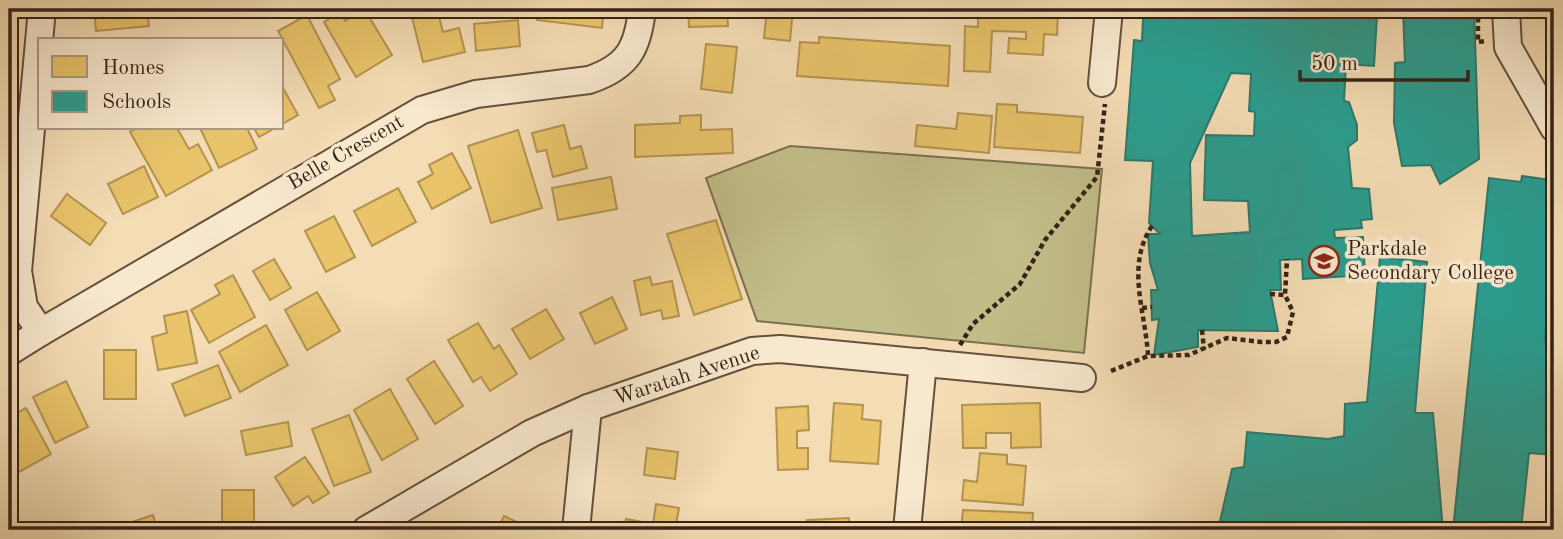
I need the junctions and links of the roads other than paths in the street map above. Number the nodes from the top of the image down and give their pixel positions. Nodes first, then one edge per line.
1 (42, 9) edge
2 (642, 9) edge
3 (1109, 9) edge
4 (1506, 9) edge
5 (39, 38) edge
6 (38, 53) edge
7 (1104, 92) road end
8 (1554, 128) edge
9 (41, 332) junction
10 (9, 352) edge
11 (923, 362) junction
12 (1082, 378) dead end
13 (588, 408) junction
14 (366, 530) edge
15 (576, 530) edge
16 (907, 530) edge

1 - 5 street
2 - 9 street, Belle Crescent
3 - 7 street
4 - 8 street
6 - 9 street
9 - 10 street, Belle Crescent
11 - 12 street, Waratah Avenue
11 - 13 street, Waratah Avenue
11 - 16 street
13 - 14 street, Waratah Avenue
13 - 15 street

